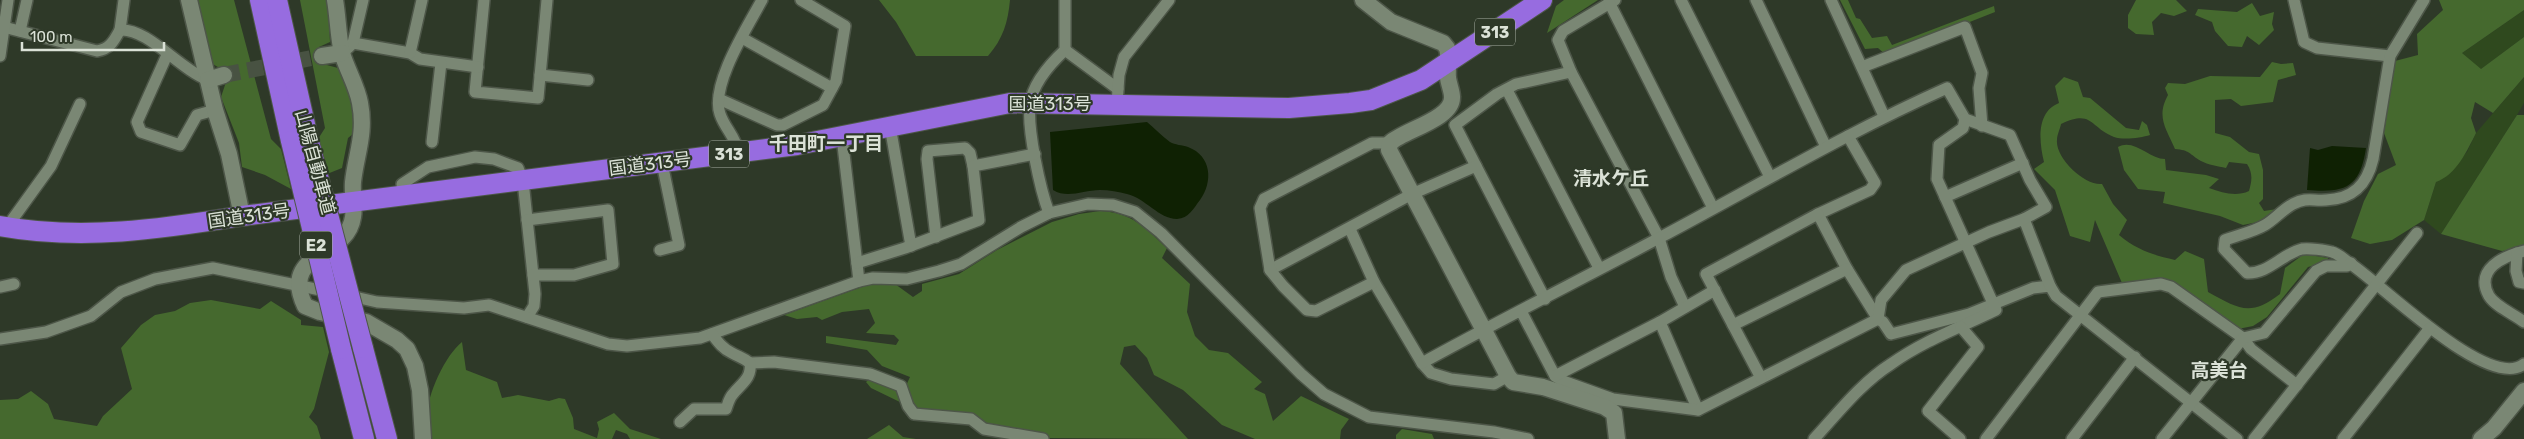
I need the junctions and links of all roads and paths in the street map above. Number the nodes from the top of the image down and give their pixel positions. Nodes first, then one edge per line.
1 (8, 0) edge
2 (27, 0) edge
3 (124, 0) edge
4 (189, 0) edge
5 (260, 0) edge
6 (277, 0) edge
7 (335, 0) edge
8 (363, 0) edge
9 (422, 0) edge
10 (484, 0) edge
11 (547, 0) edge
12 (762, 0) edge
13 (801, 0) edge
14 (1065, 0) edge
15 (1169, 0) edge
16 (1363, 0) edge
17 (1542, 0) edge
18 (1681, 0) edge
19 (1756, 0) edge
20 (1831, 0) edge
21 (2294, 0) edge
22 (2424, 0) edge
23 (1612, 1) edge
24 (2, 26) edge
25 (120, 30) junction
26 (20, 31) junction
27 (742, 38) junction
28 (348, 48) junction
29 (1065, 50) junction
30 (410, 53) junction
31 (167, 55) junction
32 (0, 56) edge
33 (322, 56) tunnel mouth
34 (2390, 56) junction
35 (441, 63) junction
36 (1449, 63) junction
37 (478, 67) junction
38 (1862, 67) junction
39 (1572, 72) junction
40 (224, 75) tunnel mouth
41 (540, 75) junction
42 (208, 80) junction
43 (588, 80) dead end
44 (832, 88) junction
45 (1507, 90) junction
46 (1118, 96) junction
47 (719, 99) junction
48 (1030, 102) junction
49 (80, 104) dead end
50 (215, 110) junction
51 (1884, 116) junction
52 (1965, 119) junction
53 (890, 126) junction
54 (1982, 126) junction
55 (1848, 136) junction
56 (842, 137) junction
57 (300, 142) junction
58 (432, 142) dead end
59 (1390, 143) junction
60 (1826, 147) junction
61 (738, 152) junction
62 (1035, 154) junction
63 (662, 163) junction
64 (2023, 163) junction
65 (973, 166) junction
66 (1476, 166) junction
67 (1770, 177) junction
68 (523, 180) junction
69 (1412, 194) junction
70 (403, 195) junction
71 (1945, 197) junction
72 (353, 201) junction
73 (1712, 208) junction
74 (1049, 213) junction
75 (1818, 214) junction
76 (242, 216) junction
77 (2024, 219) junction
78 (527, 220) junction
79 (5, 227) edge
80 (1350, 229) junction
81 (2417, 233) dead end
82 (936, 237) junction
83 (1659, 238) junction
84 (1966, 243) junction
85 (911, 246) junction
86 (660, 250) dead end
87 (2520, 252) edge
88 (857, 263) junction
89 (2351, 263) junction
90 (1599, 268) junction
91 (1846, 269) junction
92 (1270, 270) junction
93 (533, 275) junction
94 (859, 281) junction
95 (1374, 282) junction
96 (2377, 283) junction
97 (2524, 283) edge
98 (14, 284) dead end
99 (298, 285) junction
100 (2050, 286) junction
101 (0, 287) edge
102 (1715, 290) junction
103 (1545, 299) junction
104 (1995, 304) junction
105 (1685, 307) junction
106 (1521, 312) junction
107 (2080, 313) junction
108 (528, 318) junction
109 (1878, 319) junction
110 (1660, 322) junction
111 (2524, 322) edge
112 (1733, 324) junction
113 (1962, 327) junction
114 (2430, 328) junction
115 (1483, 329) junction
116 (712, 334) junction
117 (2242, 338) junction
118 (0, 339) edge
119 (2135, 358) junction
120 (750, 363) junction
121 (1422, 363) junction
122 (2524, 364) edge
123 (1508, 376) junction
124 (1555, 376) junction
125 (1761, 378) junction
126 (2297, 385) junction
127 (2524, 391) edge
128 (2191, 402) junction
129 (1698, 410) junction
130 (680, 422) dead end
131 (364, 439) edge
132 (387, 439) edge
133 (423, 439) edge
134 (1043, 439) edge
135 (1528, 439) edge
136 (1617, 439) edge
137 (1814, 439) edge
138 (1960, 439) edge
139 (1986, 439) edge
140 (2072, 439) edge
141 (2162, 439) edge
142 (2237, 439) edge
143 (2254, 439) edge
144 (2343, 439) edge
145 (2481, 439) edge

1 - 24 street
2 - 26 street
3 - 25 street
4 - 42 street
5 - 57 highway, 山陽自動車道 / E2
6 - 57 highway, 山陽自動車道 / E2
7 - 28 street
8 - 28 street
9 - 30 street
10 - 37 street
11 - 41 street
12 - 27 street
13 - 44 street
14 - 29 street
15 - 46 street
16 - 36 street
17 - 36 highway, 国道313号 / 313
18 - 67 street
19 - 60 street
20 - 38 street
21 - 34 street
22 - 34 street
23 - 39 street
23 - 73 street
24 - 26 street
24 - 32 street
25 - 26 street
25 - 31 street
27 - 44 street
27 - 47 street
28 - 30 street
28 - 33 street
28 - 72 street
29 - 46 street
29 - 48 street
30 - 35 street
31 - 42 street
31 - 50 street
34 - 89 street
35 - 37 street
35 - 58 street
36 - 46 highway, 国道313号 / 313
36 - 59 street
37 - 41 street
38 - 51 street
38 - 54 street
39 - 45 street
39 - 83 street
40 - 42 street
41 - 43 street
42 - 50 street
44 - 47 street
45 - 66 street
45 - 90 street
46 - 48 highway, 国道313号 / 313
47 - 61 street
48 - 53 highway, 国道313号 / 313
48 - 62 street
49 - 79 street
50 - 76 street
51 - 52 street
51 - 55 street
52 - 54 street
52 - 71 street
53 - 56 highway, 国道313号 / 313
53 - 85 street
54 - 64 street
55 - 60 street
55 - 75 street
56 - 61 highway, 国道313号 / 313
56 - 88 street
57 - 131 highway, 山陽自動車道 / E2, bridge
57 - 132 highway, 山陽自動車道 / E2, bridge
59 - 69 street
59 - 92 street
60 - 67 street
61 - 63 highway, 国道313号 / 313
62 - 65 street
62 - 74 street
63 - 68 highway, 国道313号 / 313
63 - 86 street
64 - 71 street
64 - 77 street
65 - 82 street
65 - 82 street
66 - 69 street
66 - 103 street
67 - 73 street
68 - 70 highway, 国道313号 / 313
68 - 70 street
68 - 78 street
69 - 80 street
69 - 115 street
70 - 72 highway, 国道313号 / 313
71 - 84 street
72 - 76 highway, 国道313号 / 313
72 - 99 street
73 - 83 street
74 - 94 street
74 - 135 street
75 - 91 street
75 - 102 street
76 - 79 highway, 国道313号 / 313
77 - 84 street
77 - 100 street
78 - 93 street
78 - 93 street
80 - 92 street
80 - 95 street
81 - 96 street
82 - 85 street
83 - 90 street
83 - 105 street
84 - 104 street
84 - 109 street
85 - 88 street
87 - 97 street
87 - 111 street
88 - 94 street
89 - 96 street
89 - 117 street
90 - 103 street
91 - 109 street
91 - 112 street
92 - 95 street
93 - 108 street
94 - 116 street
95 - 121 street
96 - 114 street
96 - 126 street
98 - 101 street
99 - 108 street
99 - 118 street
99 - 133 street
100 - 104 street
100 - 107 street
102 - 105 street
102 - 112 street
103 - 106 street
104 - 109 street
104 - 113 street
105 - 110 street
106 - 115 street
106 - 124 street
107 - 117 street
107 - 119 street
107 - 139 street
108 - 116 street
109 - 125 street
110 - 124 street
110 - 129 street
112 - 125 street
113 - 137 street
113 - 138 street
114 - 122 street
114 - 144 street
115 - 121 street
115 - 123 street
116 - 120 street
117 - 126 street
117 - 128 street
119 - 128 street
119 - 140 street
120 - 130 street
120 - 134 street
121 - 123 street
123 - 136 street
124 - 129 street
125 - 129 street
126 - 143 street
127 - 145 street
128 - 141 street
128 - 142 street

